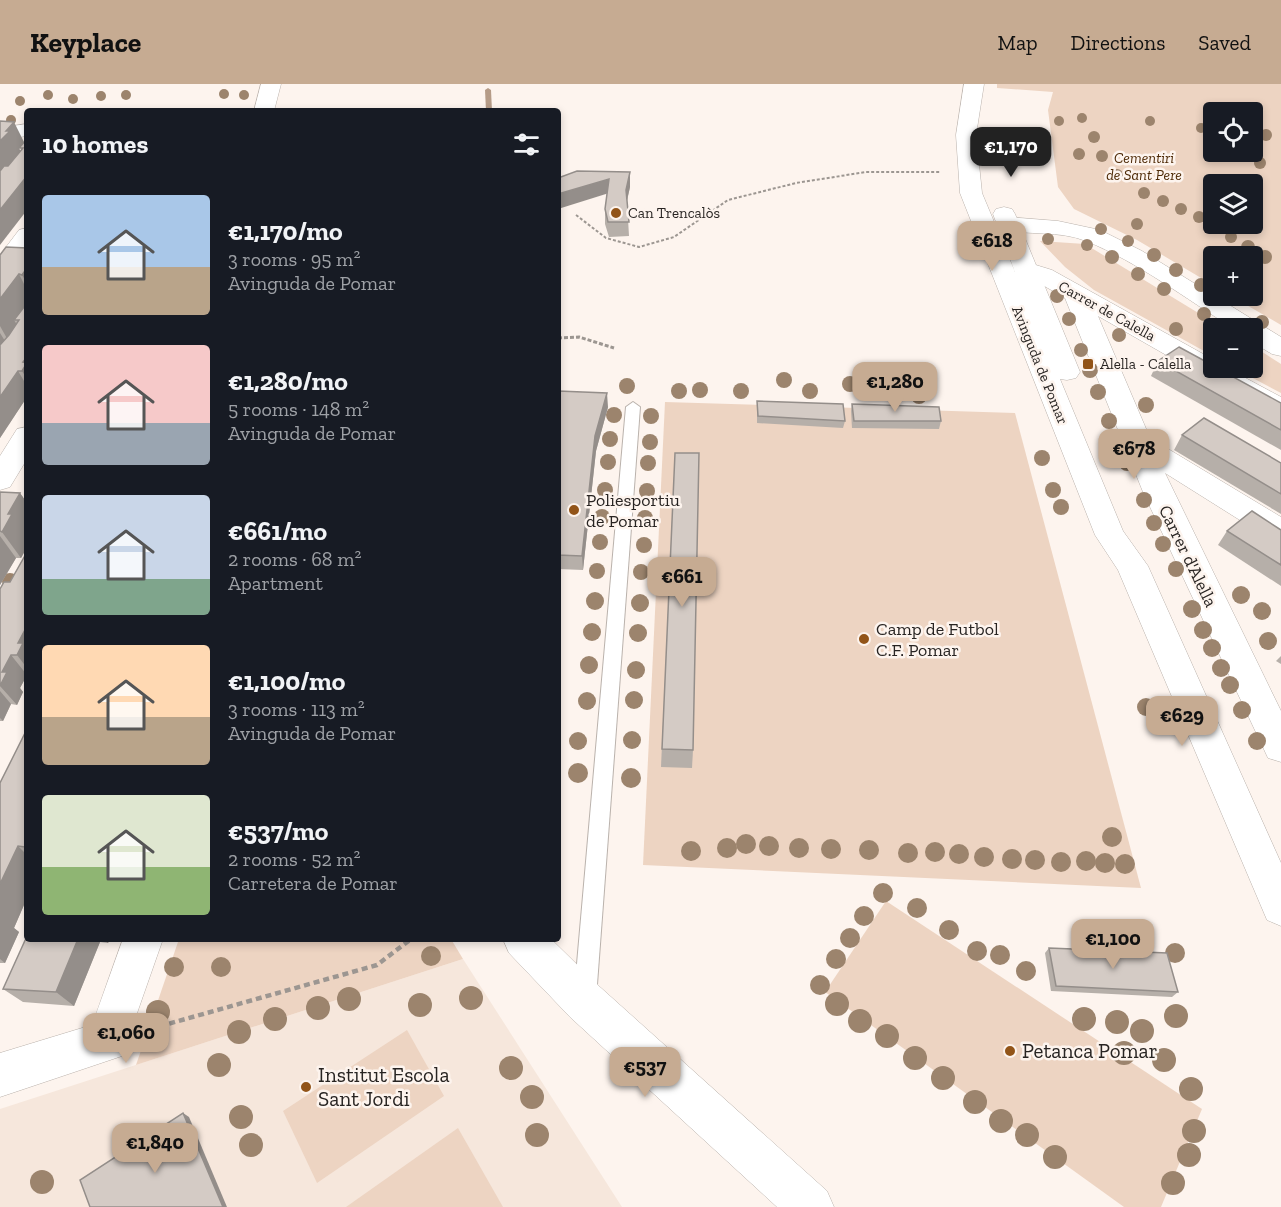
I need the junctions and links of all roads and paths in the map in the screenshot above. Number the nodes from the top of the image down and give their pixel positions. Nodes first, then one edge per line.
1 (271, 84) edge
2 (956, 84) edge
3 (974, 84) edge
4 (983, 84) edge
5 (992, 84) edge
6 (971, 106) junction
7 (265, 108) edge
8 (24, 130) edge
9 (0, 134) edge
10 (985, 136) junction
11 (985, 183) junction
12 (576, 215) dead end
13 (1008, 224) junction
14 (24, 239) edge
15 (1026, 269) junction
16 (0, 271) edge
17 (1076, 294) junction
18 (1233, 318) edge
19 (1027, 334) junction
20 (561, 337) edge
21 (1263, 337) edge
22 (614, 348) dead end
23 (1281, 348) edge
24 (633, 407) dead end
25 (1281, 409) edge
26 (24, 441) edge
27 (1137, 443) junction
28 (0, 480) edge
29 (1281, 531) edge
30 (1132, 566) junction
31 (1241, 665) junction
32 (1281, 693) edge
33 (1281, 747) edge
34 (1281, 907) edge
35 (142, 942) edge
36 (407, 942) edge
37 (527, 942) edge
38 (585, 1002) junction
39 (107, 1041) junction
40 (0, 1075) edge
41 (811, 1207) edge

1 - 7 street
2 - 6 street
3 - 6 street, Avinguda de Pomar
4 - 10 street
5 - 10 street, Avinguda de Pomar
6 - 11 street, Avinguda de Pomar
8 - 9 street
10 - 11 street, Avinguda de Pomar
11 - 12 path
11 - 13 street, Avinguda de Pomar
11 - 13 street
11 - 19 street, Avinguda de Pomar
13 - 15 street, Avinguda de Pomar
13 - 18 street
13 - 19 street
14 - 16 street
15 - 17 street, Carrer de Calella
15 - 30 street, Avinguda de Pomar
17 - 25 street, Carrer de Calella
17 - 27 street, Carrer d'Alella
19 - 30 street, Avinguda de Pomar
20 - 22 path
21 - 23 street
24 - 38 lane
26 - 28 street
27 - 29 street
27 - 31 street, Carrer d'Alella
30 - 34 street, Avinguda de Pomar
31 - 32 street
31 - 33 street, Carrer d'Alella
35 - 39 street
36 - 39 path
37 - 38 street
38 - 41 street
39 - 40 street

